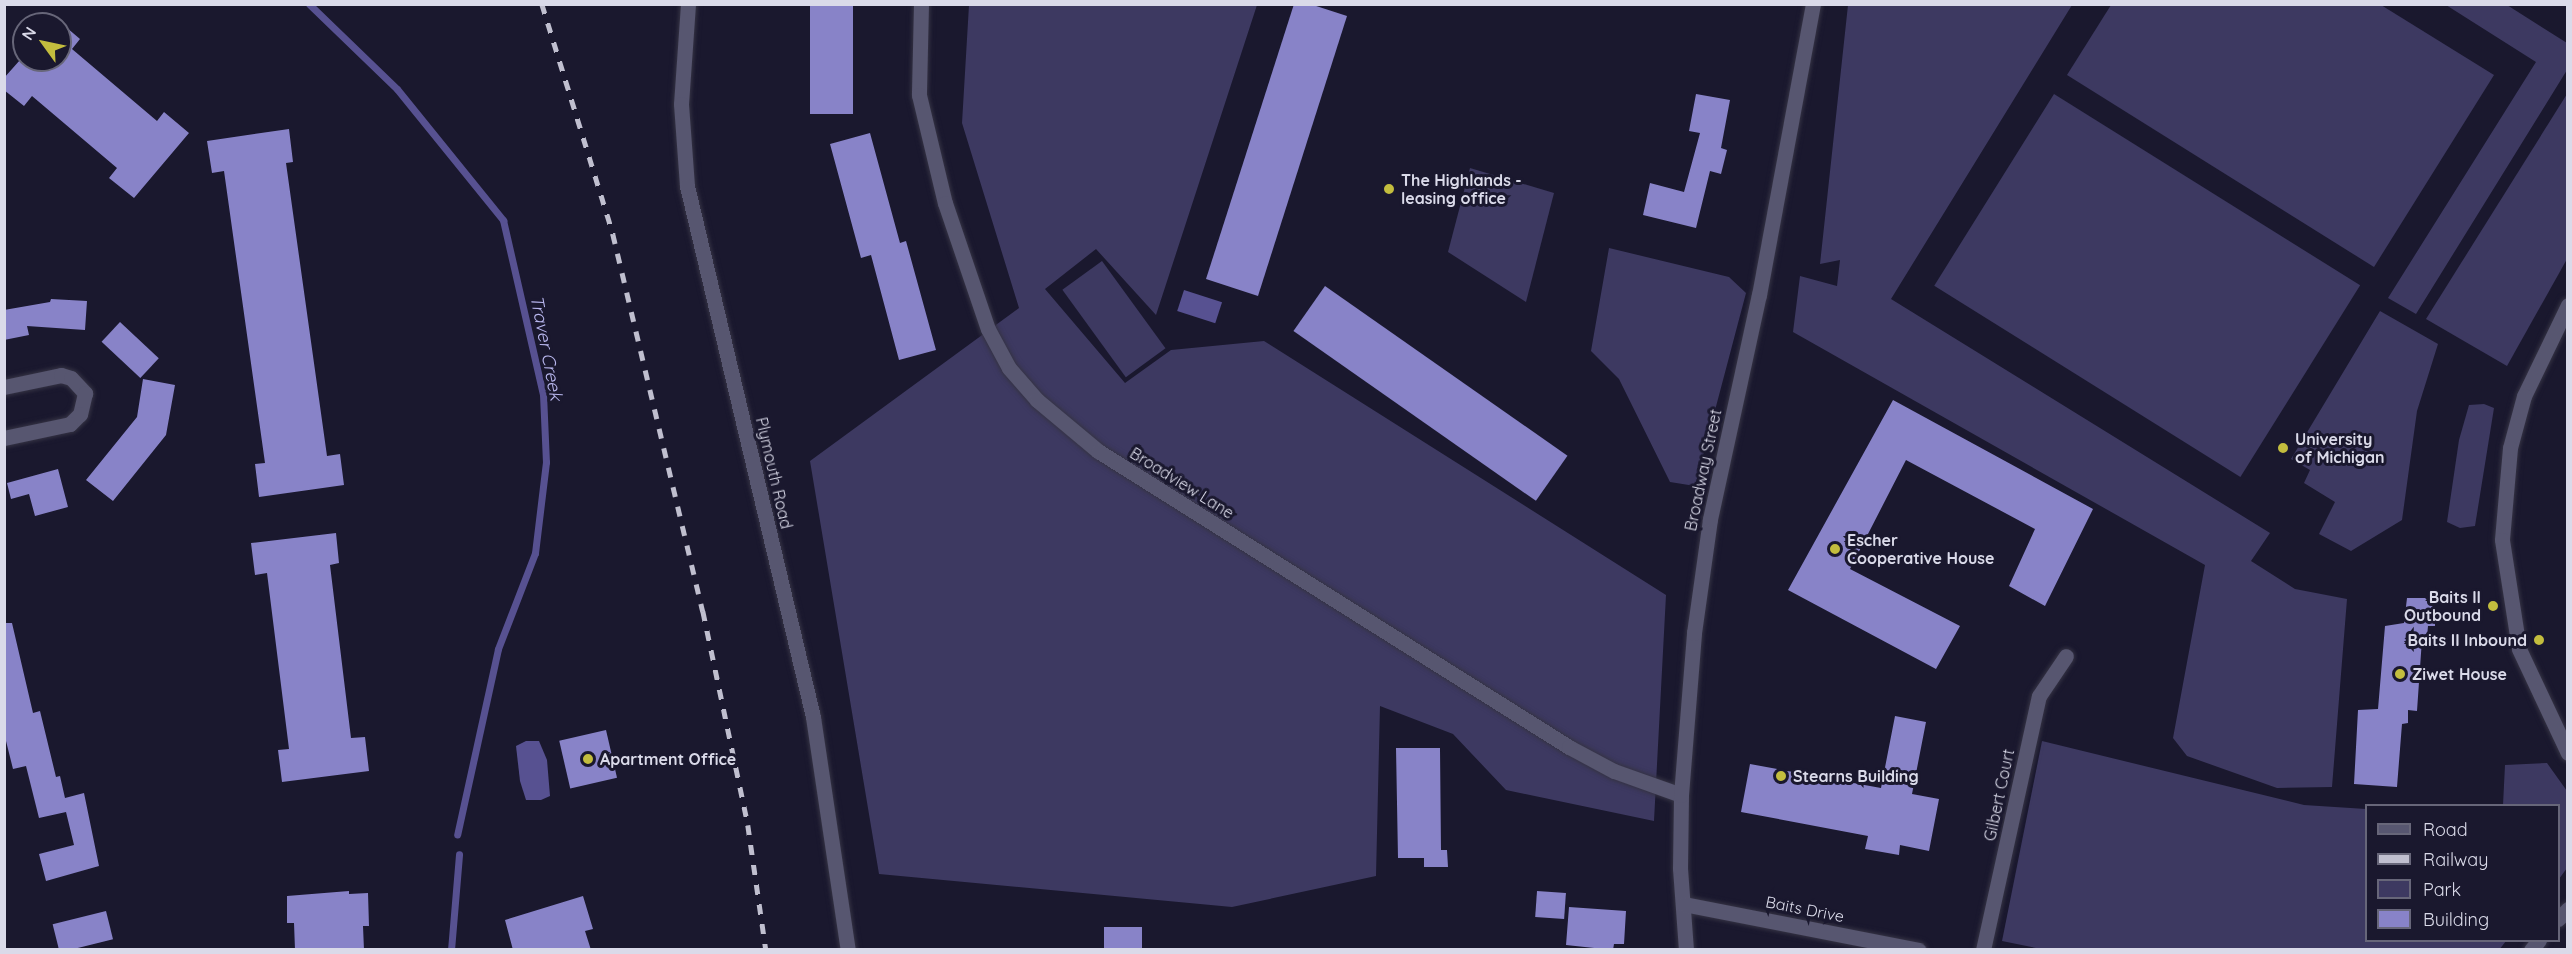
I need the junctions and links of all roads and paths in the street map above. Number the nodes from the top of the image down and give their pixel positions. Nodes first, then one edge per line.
1 (688, 4) edge
2 (921, 4) edge
3 (1813, 4) edge
4 (2568, 305) edge
5 (4, 387) edge
6 (4, 438) edge
7 (2066, 656) dead end
8 (2568, 753) edge
9 (1681, 795) junction
10 (1684, 904) junction
11 (848, 950) edge
12 (1686, 950) edge
13 (1919, 950) edge
14 (1983, 950) edge

1 - 11 street, Plymouth Road
2 - 9 street, Broadview Lane
3 - 9 street, Broadway Street
4 - 8 street
5 - 6 street
7 - 14 street, Gilbert Court
9 - 10 street, Broadway Street
10 - 12 street, Broadway Street
10 - 13 street, Baits Drive

